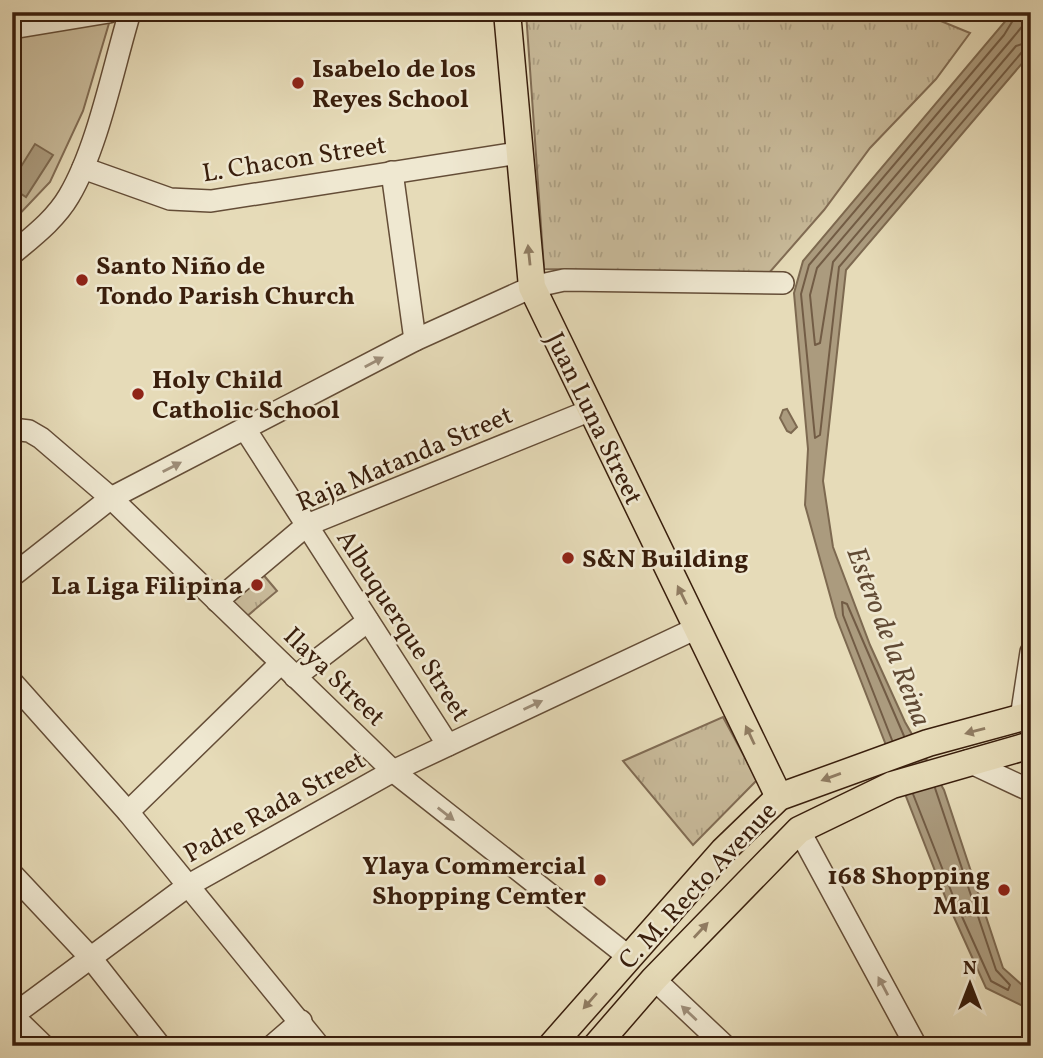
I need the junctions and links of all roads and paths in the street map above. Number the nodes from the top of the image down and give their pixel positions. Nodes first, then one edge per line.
1 (109, 12) edge
2 (130, 12) edge
3 (506, 12) edge
4 (12, 29) edge
5 (518, 153) junction
6 (83, 168) junction
7 (392, 172) junction
8 (12, 254) edge
9 (783, 283) dead end
10 (532, 287) junction
11 (415, 340) junction
12 (591, 410) junction
13 (12, 429) edge
14 (245, 429) junction
15 (111, 498) junction
16 (307, 525) junction
17 (12, 576) edge
18 (218, 601) junction
19 (368, 621) junction
20 (699, 627) junction
21 (1031, 652) edge
22 (288, 670) junction
23 (12, 682) edge
24 (1026, 717) edge
25 (448, 745) junction
26 (1031, 745) edge
27 (967, 761) junction
28 (393, 771) junction
29 (1031, 791) edge
30 (779, 797) junction
31 (128, 812) junction
32 (799, 830) junction
33 (12, 874) edge
34 (189, 885) junction
35 (90, 957) junction
36 (629, 957) junction
37 (654, 979) junction
38 (13, 1016) edge
39 (301, 1021) junction
40 (44, 1046) edge
41 (160, 1046) edge
42 (272, 1046) edge
43 (319, 1046) edge
44 (551, 1046) edge
45 (596, 1046) edge
46 (725, 1046) edge
47 (916, 1046) edge

1 - 4 street
2 - 6 street
3 - 5 main road, Juan Luna Street
5 - 7 street, L. Chacon Street
10 -> 5 main road, Juan Luna Street
6 - 7 street, L. Chacon Street
6 - 8 street
7 - 11 street
9 - 10 street
10 - 11 street
10 - 12 main road, Juan Luna Street
14 -> 11 street
12 - 16 street, Raja Matanda Street
20 -> 12 main road, Juan Luna Street
13 - 15 street, Ilaya Street
15 -> 14 street
14 - 16 street, Albuquerque Street
15 - 17 street
15 - 18 street, Ilaya Street
16 - 18 street, Raja Matanda Street
16 - 19 street, Albuquerque Street
18 - 22 street, Ilaya Street
19 - 22 street
19 - 25 street, Albuquerque Street
25 -> 20 street, Padre Rada Street
30 -> 20 main road, Juan Luna Street
21 - 24 street
22 - 28 street, Ilaya Street
22 - 31 street
23 - 31 street
24 -> 30 main road, C. M. Recto Avenue
25 - 28 street, Padre Rada Street
26 - 27 main road, C. M. Recto Avenue
27 - 29 street
27 - 32 main road, C. M. Recto Avenue
28 - 34 street, Padre Rada Street
28 -> 36 street, Ilaya Street
30 - 36 main road, C. M. Recto Avenue
31 - 34 street
37 -> 32 main road, C. M. Recto Avenue
47 -> 32 street
33 - 35 street
34 - 35 street, Padre Rada Street
34 - 39 street
35 - 38 street, Padre Rada Street
35 - 41 street
36 -> 44 main road, C. M. Recto Avenue
37 - 45 main road, C. M. Recto Avenue
46 -> 37 street
38 - 40 street
39 - 42 street
39 - 43 street

